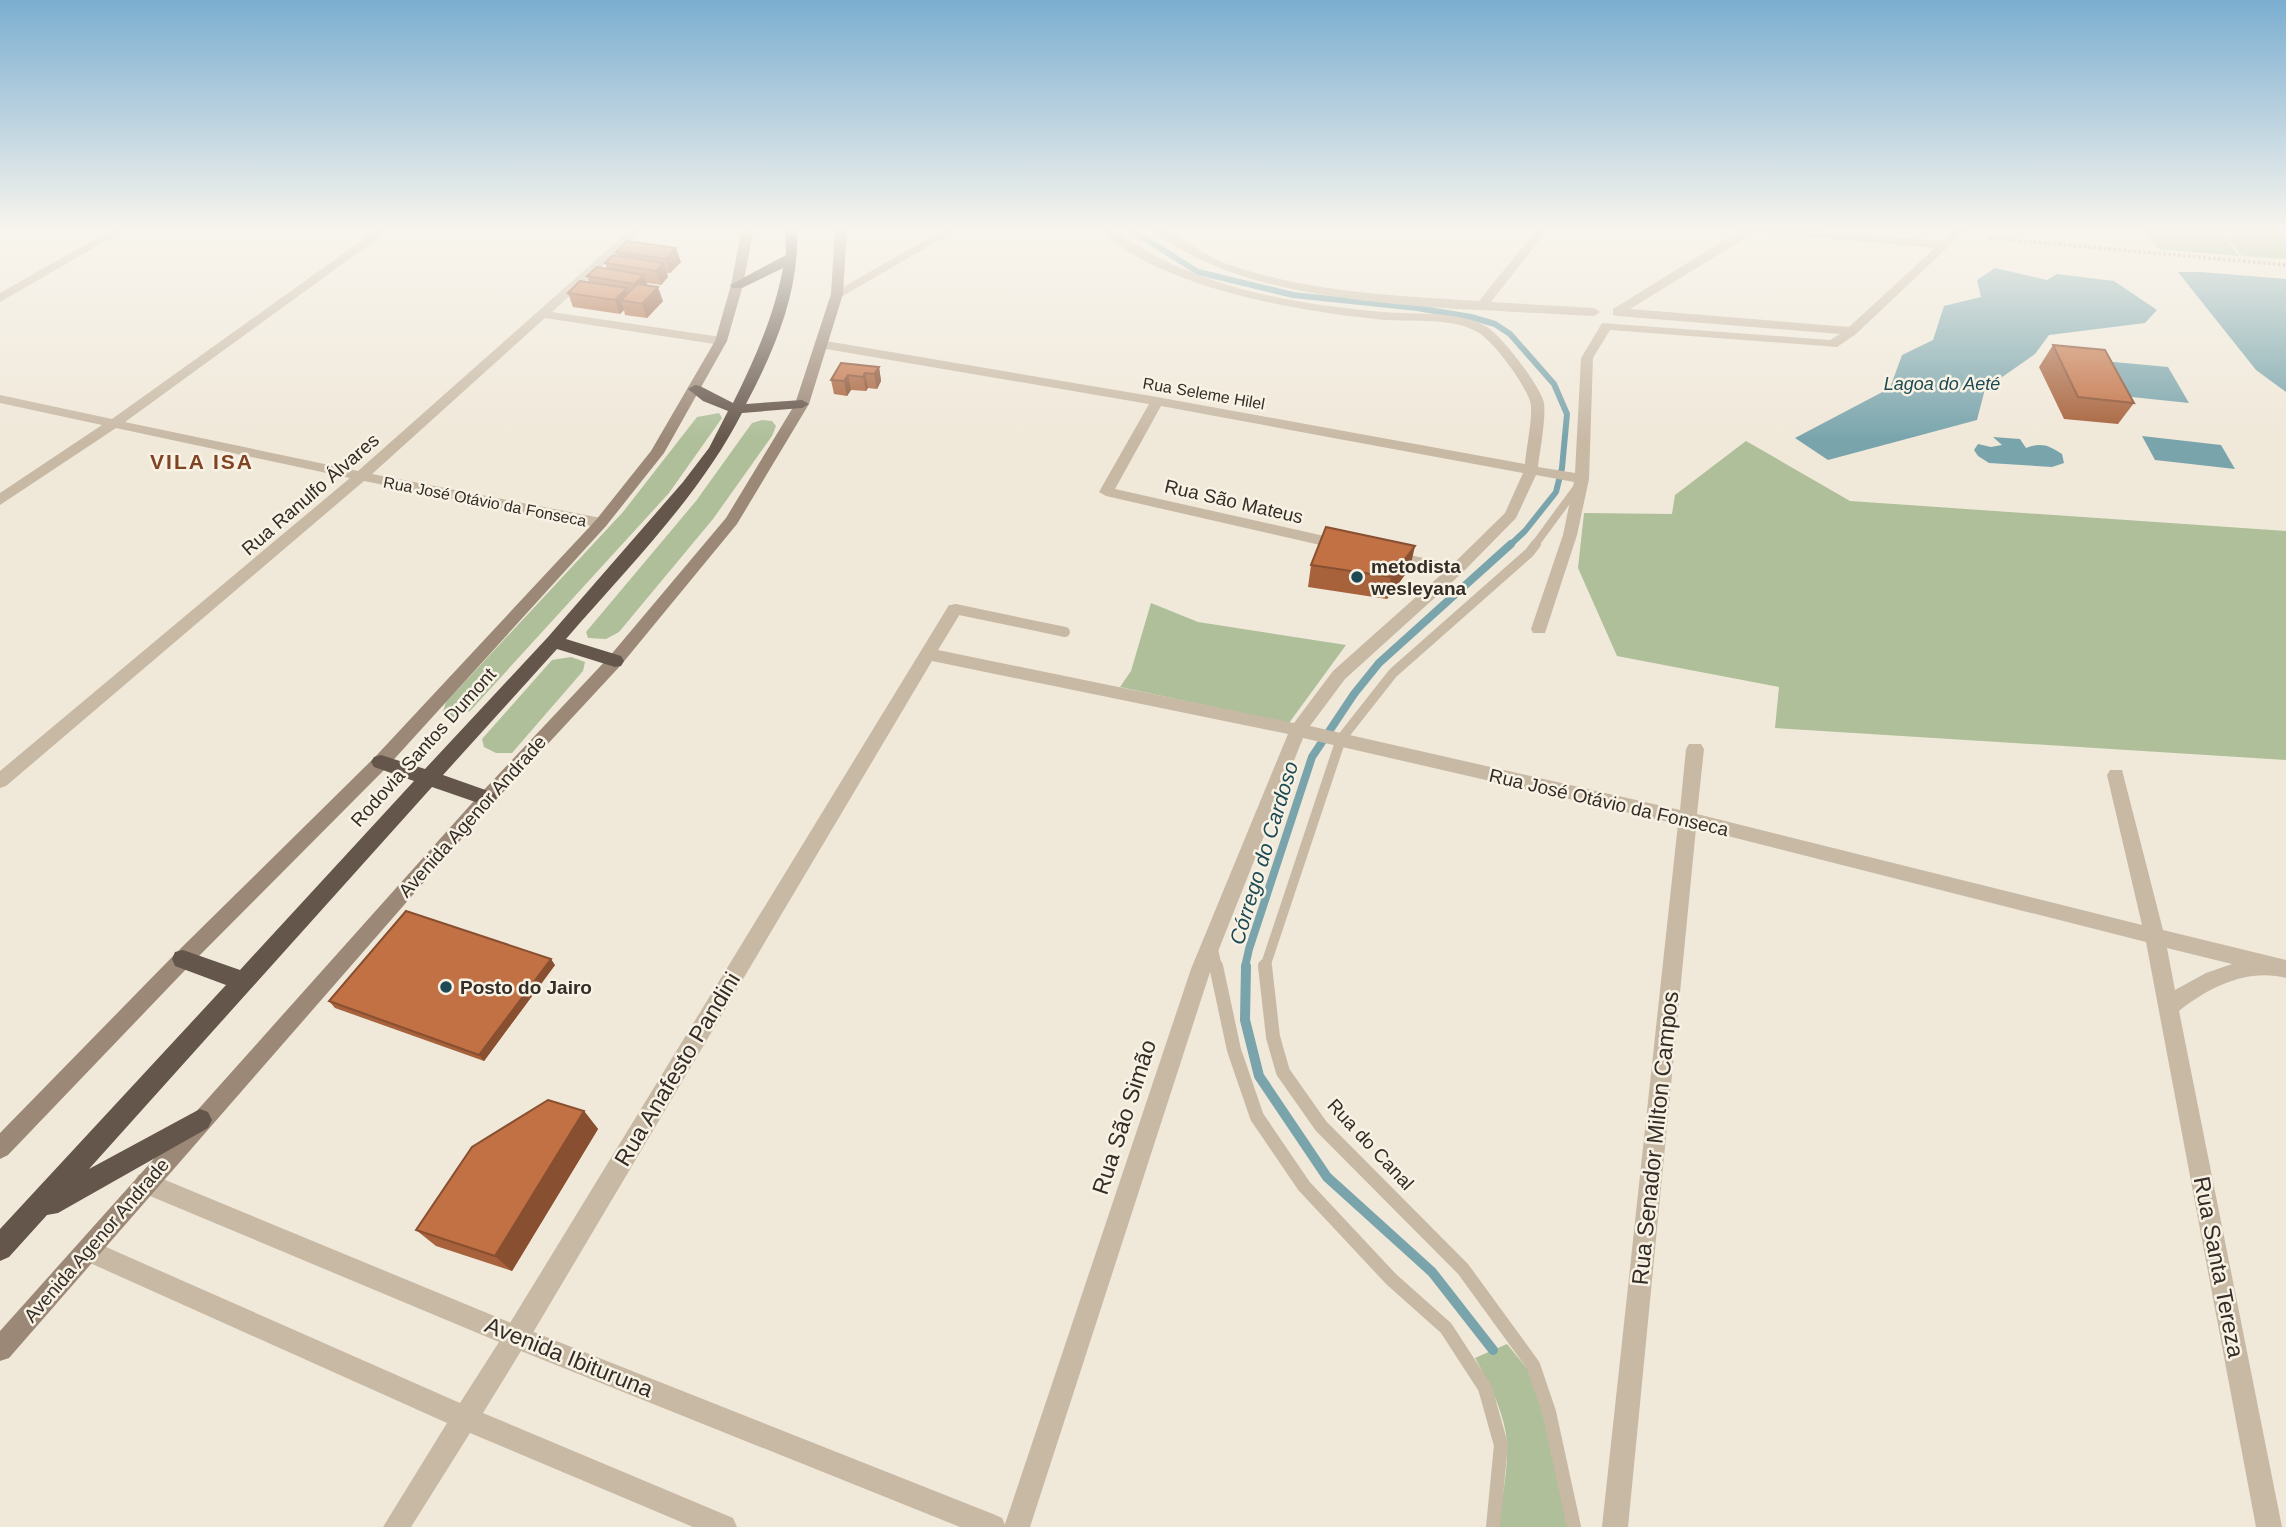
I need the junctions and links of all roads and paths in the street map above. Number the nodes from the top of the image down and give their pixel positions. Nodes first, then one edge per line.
1 (287, 299) edge
2 (558, 299) edge
3 (733, 299) edge
4 (783, 299) edge
5 (835, 299) edge
6 (1276, 299) edge
7 (1425, 299) edge
8 (1487, 299) edge
9 (1638, 299) edge
10 (1886, 299) edge
11 (1483, 304) junction
12 (1594, 312) junction
13 (1618, 312) junction
14 (541, 314) junction
15 (1608, 326) junction
16 (1852, 331) junction
17 (721, 341) junction
18 (820, 344) junction
19 (695, 389) junction
20 (0, 399) edge
21 (1157, 401) junction
22 (802, 404) junction
23 (737, 410) junction
24 (113, 424) junction
25 (1531, 471) junction
26 (361, 476) junction
27 (1582, 479) junction
28 (0, 499) edge
29 (601, 523) junction
30 (1456, 570) junction
31 (955, 609) joint
32 (1539, 629) dead end
33 (1065, 632) dead end
34 (554, 641) junction
35 (928, 654) junction
36 (615, 661) junction
37 (1298, 730) junction
38 (1341, 738) junction
39 (1695, 749) dead end
40 (381, 762) junction
41 (2116, 775) dead end
42 (426, 779) junction
43 (0, 781) edge
44 (487, 798) junction
45 (1687, 819) junction
46 (2155, 937) junction
47 (1212, 942) junction
48 (183, 959) junction
49 (2277, 967) edge
50 (243, 981) junction
51 (2169, 1007) junction
52 (200, 1120) junction
53 (4, 1138) edge
54 (146, 1184) junction
55 (33, 1213) junction
56 (0, 1248) edge
57 (89, 1251) junction
58 (516, 1337) junction
59 (0, 1349) edge
60 (464, 1418) junction
61 (396, 1527) edge
62 (723, 1527) edge
63 (993, 1527) edge
64 (1017, 1527) edge
65 (1493, 1527) edge
66 (1574, 1527) edge
67 (1615, 1527) edge
68 (2269, 1527) edge

1 - 24 street
2 - 14 street, Rua Ranulfo Álvares
3 - 17 main road
4 - 23 highway, Rodovia Santos Dumont
5 - 18 main road, Avenida Agenor Andrade
6 - 25 street
7 - 11 street
8 - 11 street
9 - 13 street
10 - 16 street
11 - 12 street
12 - 13 street
12 - 15 street
13 - 15 street
13 - 16 street
14 - 17 street
14 - 26 street, Rua Ranulfo Álvares
15 - 16 street
15 - 27 street
17 - 19 main road
18 - 21 street, Rua Seleme Hilel
18 - 22 main road, Avenida Agenor Andrade
19 - 23 highway
19 - 29 main road
20 - 24 street, Rua José Otávio da Fonseca
21 - 25 street, Rua Seleme Hilel
21 - 30 street, Rua São Mateus
22 - 23 highway
22 - 36 main road, Avenida Agenor Andrade
23 - 34 highway, Rodovia Santos Dumont
24 - 26 street, Rua José Otávio da Fonseca
24 - 28 street
25 - 27 street, Rua Seleme Hilel
25 - 30 street
26 - 29 street, Rua José Otávio da Fonseca
26 - 43 street, Rua Ranulfo Álvares
27 - 32 street
27 - 38 lane, Rua do Canal
29 - 40 main road
30 - 37 street
31 - 33 lane
31 - 35 street, Rua Anafesto Pandini
34 - 36 highway
34 - 42 highway, Rodovia Santos Dumont
35 - 37 street, Rua José Otávio da Fonseca
35 - 58 street, Rua Anafesto Pandini
36 - 44 main road, Avenida Agenor Andrade
37 - 38 street, Rua José Otávio da Fonseca
37 - 47 street, Rua São Simão
38 - 45 street, Rua José Otávio da Fonseca
38 - 66 lane, Rua do Canal
39 - 45 street, Rua Senador Milton Campos
40 - 42 highway
40 - 48 main road
41 - 46 street, Rua Santa Tereza
42 - 44 highway
42 - 50 highway, Rodovia Santos Dumont
44 - 52 main road, Avenida Agenor Andrade
45 - 46 street, Rua José Otávio da Fonseca
45 - 67 street, Rua Senador Milton Campos
46 - 49 street, Rua José Otávio da Fonseca
46 - 51 street, Rua Santa Tereza
47 - 64 street, Rua São Simão
47 - 65 lane
48 - 50 highway
48 - 53 main road
49 - 51 street
50 - 55 highway, Rodovia Santos Dumont
51 - 68 street, Rua Santa Tereza
52 - 54 main road, Avenida Agenor Andrade
52 - 55 highway
54 - 57 main road, Avenida Agenor Andrade
54 - 58 street, Avenida Ibituruna
55 - 56 highway, Rodovia Santos Dumont
57 - 59 main road, Avenida Agenor Andrade
57 - 60 street
58 - 60 street, Rua Anafesto Pandini
58 - 63 street, Avenida Ibituruna
60 - 61 street, Rua Anafesto Pandini
60 - 62 street

